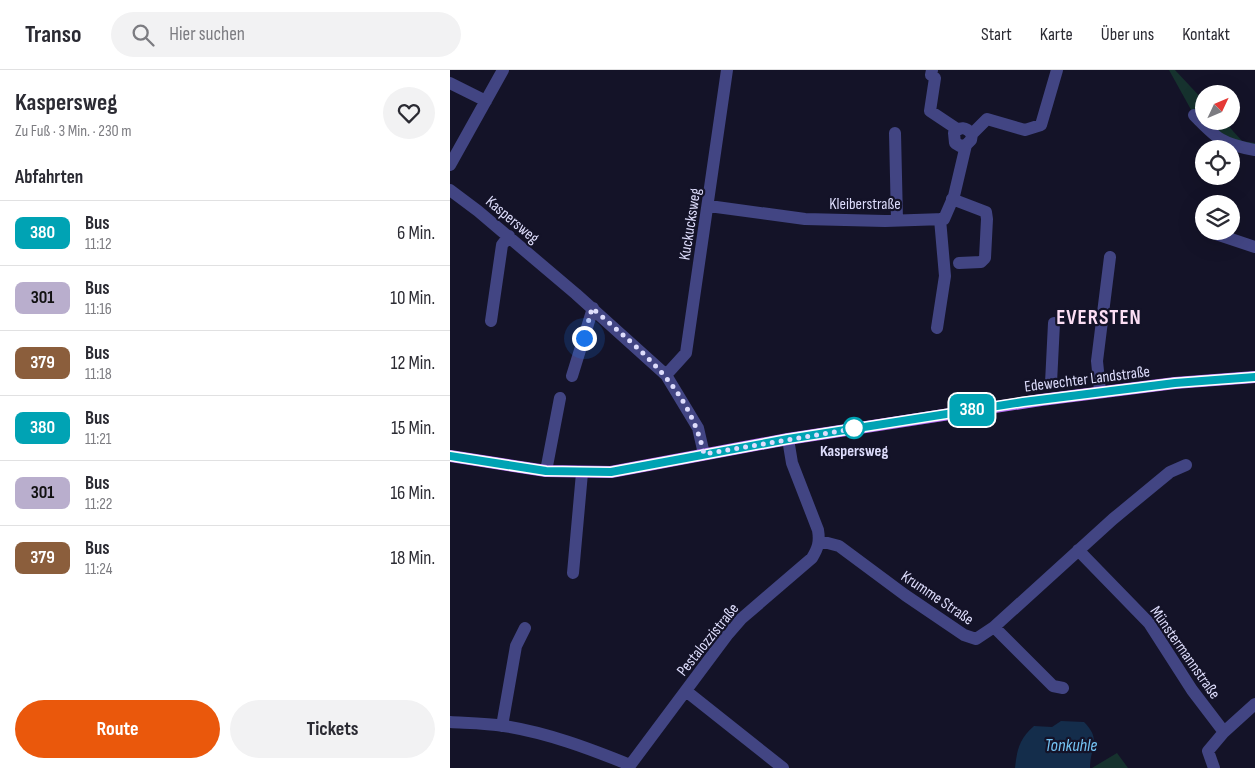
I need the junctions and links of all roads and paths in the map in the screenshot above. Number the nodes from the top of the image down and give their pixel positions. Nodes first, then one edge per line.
1 (503, 70) edge
2 (728, 70) edge
3 (932, 70) edge
4 (1057, 70) edge
5 (450, 83) edge
6 (486, 101) junction
7 (1194, 115) dead end
8 (895, 134) dead end
9 (969, 140) junction
10 (1255, 150) edge
11 (450, 165) edge
12 (450, 190) edge
13 (952, 199) junction
14 (709, 206) junction
15 (940, 219) junction
16 (897, 220) junction
17 (509, 236) junction
18 (1234, 240) edge
19 (1255, 247) edge
20 (1110, 257) dead end
21 (959, 263) dead end
22 (592, 308) junction
23 (491, 321) dead end
24 (1054, 323) dead end
25 (937, 328) dead end
26 (666, 375) junction
27 (572, 376) dead end
28 (1255, 377) edge
29 (1051, 383) dead end
30 (1100, 391) junction
31 (560, 398) dead end
32 (788, 439) junction
33 (704, 454) junction
34 (450, 456) edge
35 (1186, 465) dead end
36 (546, 471) junction
37 (582, 473) junction
38 (820, 541) junction
39 (1078, 550) junction
40 (573, 573) dead end
41 (994, 627) junction
42 (525, 628) dead end
43 (1058, 687) dead end
44 (686, 691) junction
45 (1255, 704) edge
46 (450, 722) edge
47 (502, 726) junction
48 (1224, 732) junction
49 (629, 766) edge
50 (783, 768) edge
51 (1214, 768) edge

1 - 6 street
2 - 14 street, Kuckucksweg
3 - 9 street
4 - 9 street
5 - 6 street
6 - 11 street
7 - 10 street
8 - 16 street
9 - 13 street
12 - 17 street, Kaspersweg
13 - 15 street
13 - 21 street
14 - 16 street, Kleiberstraße
14 - 26 street, Kuckucksweg
15 - 16 street, Kleiberstraße
15 - 25 street
17 - 22 street, Kaspersweg
17 - 23 street
18 - 19 street
20 - 30 street
22 - 26 street, Kaspersweg
22 - 27 street
24 - 29 street
26 - 33 street, Kaspersweg
28 - 30 main road, Edewechter Landstraße
30 - 32 main road, Edewechter Landstraße
31 - 36 street
32 - 33 main road, Edewechter Landstraße
32 - 38 street
33 - 37 main road, Edewechter Landstraße
34 - 36 main road, Edewechter Landstraße
35 - 39 street, Krumme Straße
36 - 37 main road, Edewechter Landstraße
37 - 40 street
38 - 41 street, Krumme Straße
38 - 44 street, Pestalozzistraße
39 - 41 street, Krumme Straße
39 - 48 street, Münstermannstraße
41 - 43 street
42 - 47 street
44 - 49 street, Pestalozzistraße
44 - 50 street
45 - 48 street
46 - 47 street
47 - 49 street
48 - 51 street

